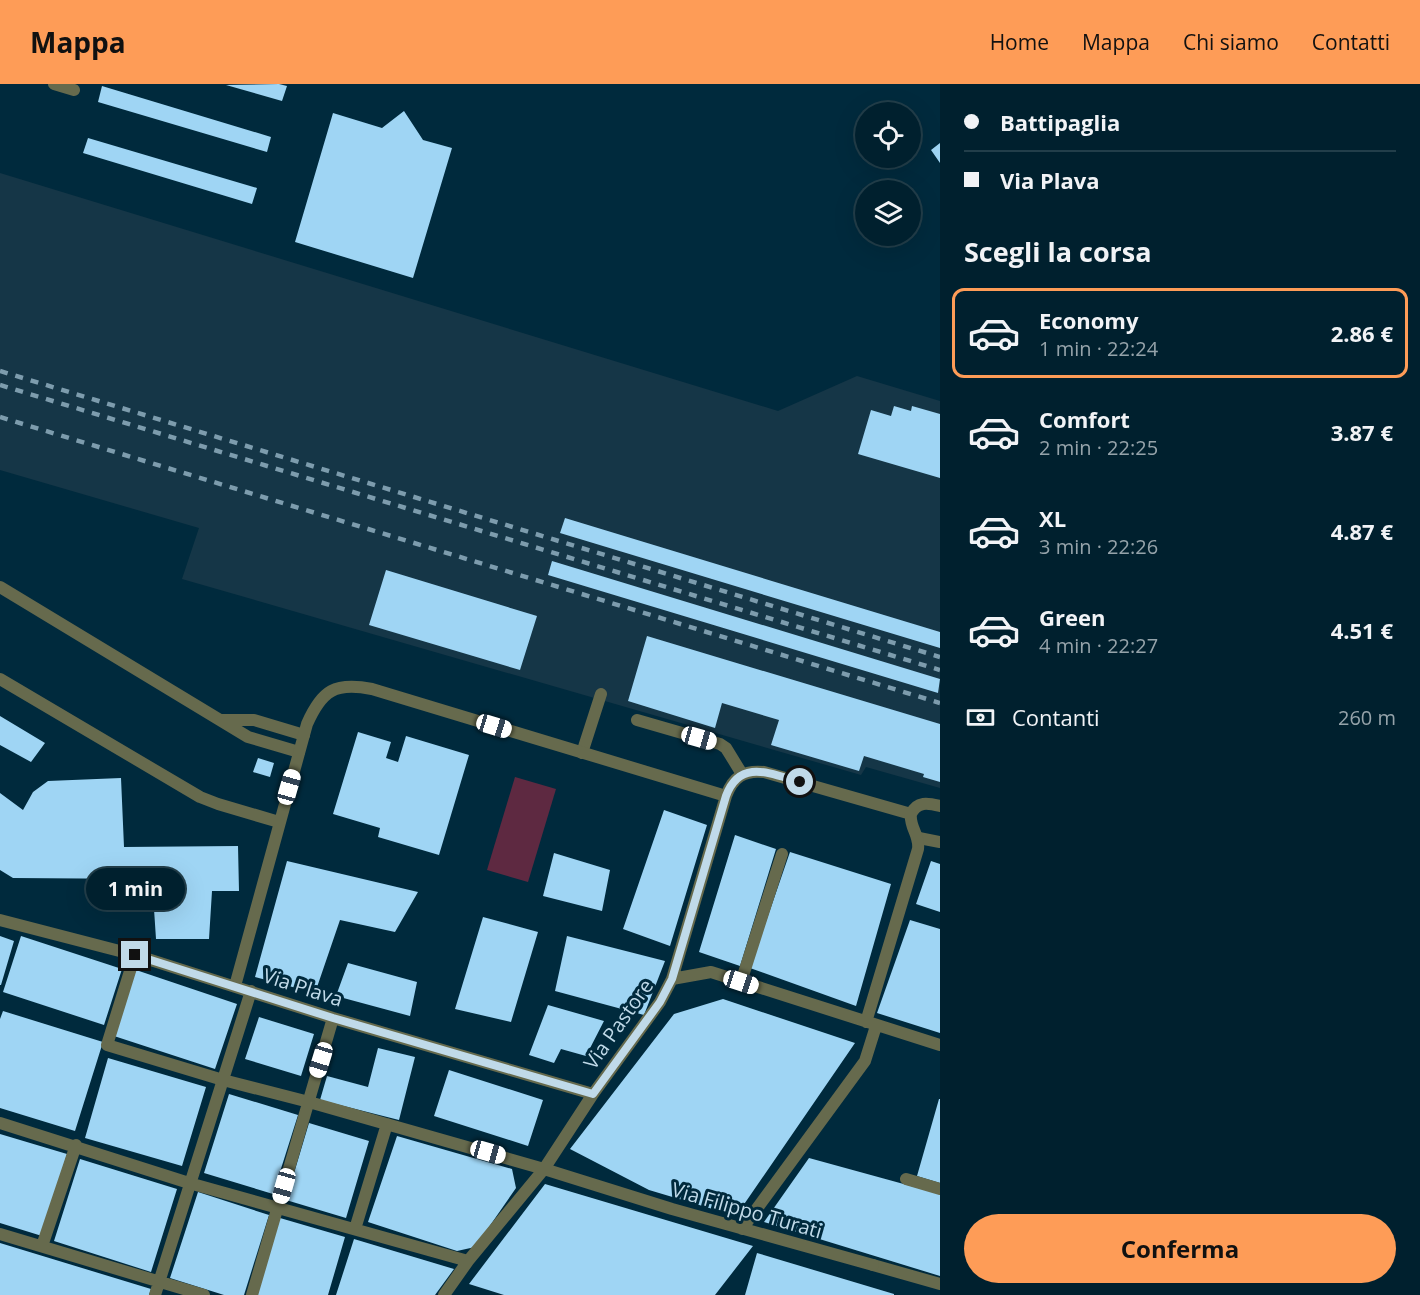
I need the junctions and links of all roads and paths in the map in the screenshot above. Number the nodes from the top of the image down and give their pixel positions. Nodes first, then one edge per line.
1 (54, 84) edge
2 (74, 90) dead end
3 (0, 587) edge
4 (0, 679) edge
5 (601, 694) dead end
6 (221, 720) junction
7 (637, 720) dead end
8 (304, 735) junction
9 (299, 752) junction
10 (582, 753) junction
11 (742, 774) junction
12 (726, 796) junction
13 (940, 806) edge
14 (911, 814) junction
15 (279, 822) junction
16 (919, 838) junction
17 (940, 842) edge
18 (782, 854) dead end
19 (0, 920) edge
20 (135, 955) junction
21 (672, 979) junction
22 (741, 982) junction
23 (235, 986) junction
24 (251, 991) junction
25 (333, 1018) junction
26 (871, 1024) junction
27 (940, 1045) edge
28 (223, 1080) junction
29 (593, 1094) junction
30 (309, 1102) junction
31 (0, 1123) edge
32 (387, 1124) junction
33 (76, 1145) junction
34 (544, 1169) junction
35 (906, 1179) dead end
36 (189, 1183) junction
37 (940, 1189) edge
38 (278, 1207) junction
39 (355, 1228) junction
40 (742, 1228) junction
41 (0, 1234) edge
42 (42, 1246) junction
43 (468, 1261) junction
44 (159, 1281) junction
45 (940, 1284) edge
46 (156, 1295) edge
47 (204, 1295) edge
48 (252, 1295) edge
49 (444, 1295) edge

1 - 2 street
3 - 6 street
4 - 15 street
5 - 10 street
6 - 8 street
6 - 9 street
7 - 11 street
8 - 9 street
8 - 10 street
9 - 15 street
10 - 12 street
11 - 12 street, Via Pastore
11 - 14 street
12 - 21 street, Via Pastore
13 - 14 street
14 - 16 street
15 - 23 street
16 - 17 street
16 - 26 street
18 - 22 street
19 - 20 street, Via Plava
20 - 23 street, Via Plava
20 - 28 street, Via Filippo Turati
21 - 22 street
21 - 29 street, Via Pastore
22 - 26 street
23 - 24 street, Via Plava
24 - 25 street, Via Plava
24 - 28 street
25 - 29 street, Via Plava
25 - 30 street
26 - 27 street
26 - 40 street
28 - 30 street, Via Filippo Turati
28 - 36 street
29 - 34 street, Via Pastore
30 - 32 street, Via Filippo Turati
30 - 38 street
31 - 33 street
32 - 34 street, Via Filippo Turati
32 - 39 street
33 - 36 street
33 - 42 street
34 - 40 street, Via Filippo Turati
34 - 43 street, Via Pastore
35 - 37 street
36 - 38 street
36 - 44 street
38 - 39 street
38 - 48 street
39 - 43 street
40 - 45 street, Via Filippo Turati
41 - 42 street
42 - 44 street
43 - 49 street, Via Pastore
44 - 46 street
44 - 47 street

